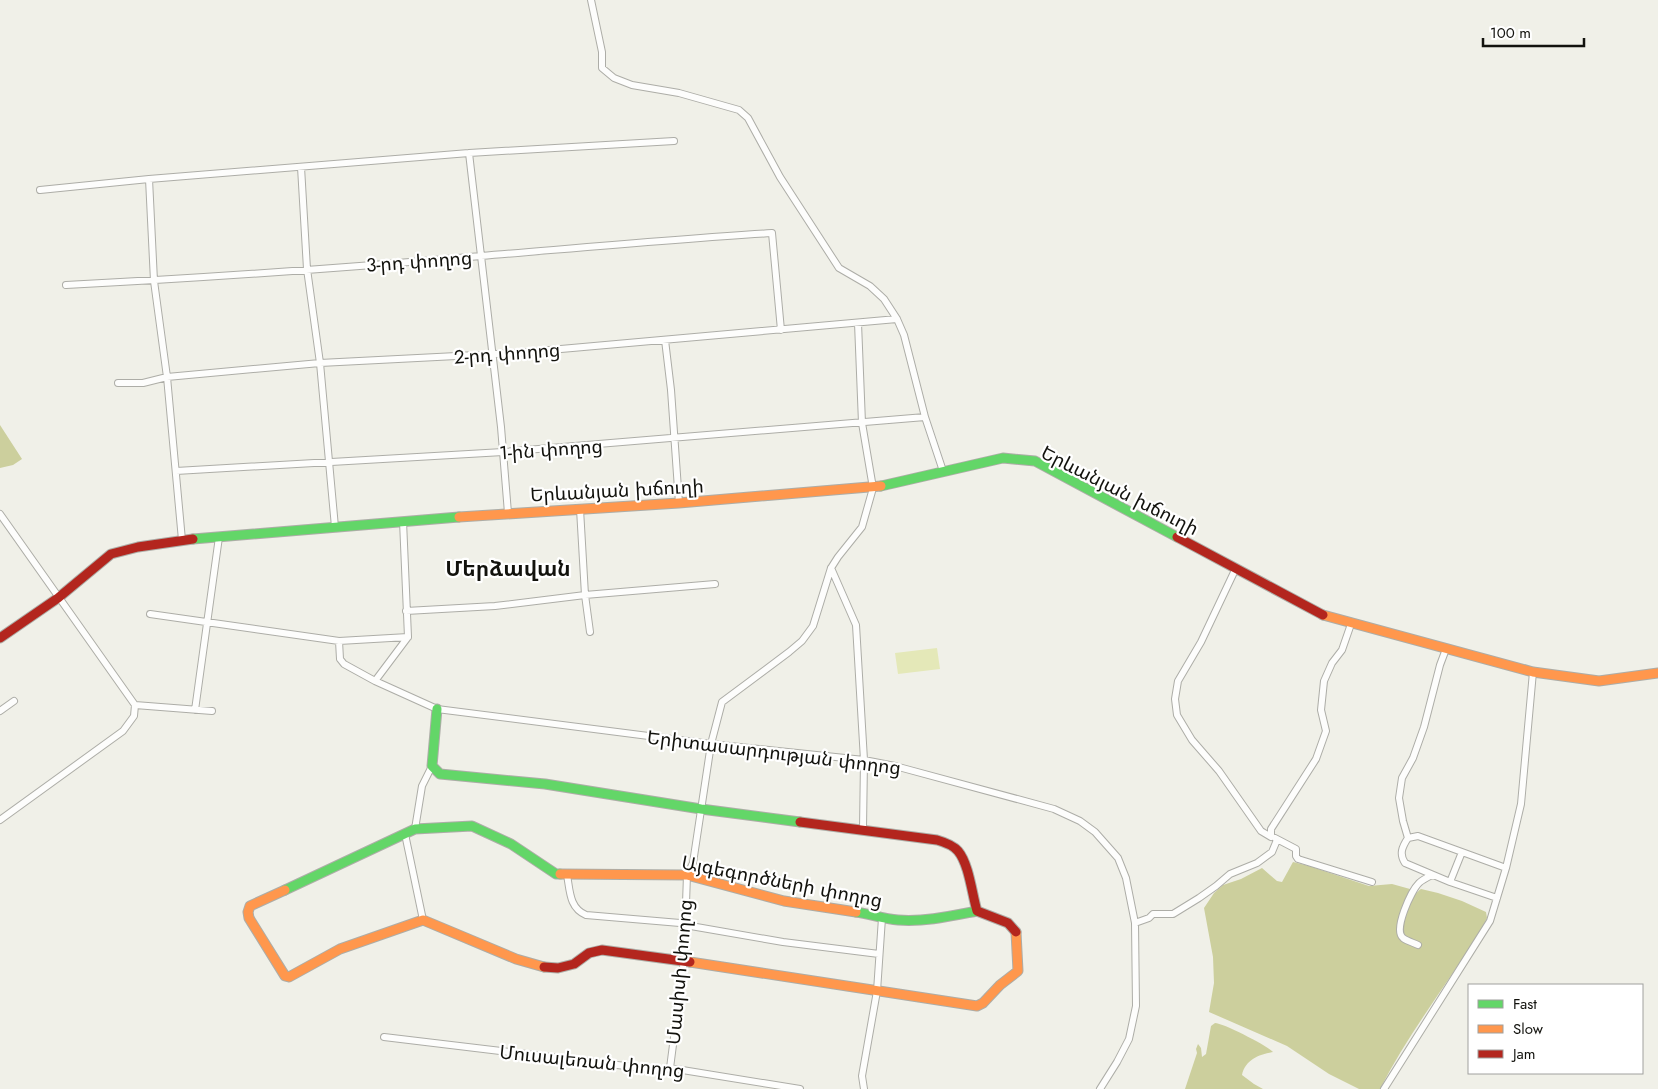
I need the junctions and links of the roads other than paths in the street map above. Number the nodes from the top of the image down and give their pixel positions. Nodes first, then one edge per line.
1 (591, 0) edge
2 (674, 141) dead end
3 (469, 153) junction
4 (301, 167) junction
5 (149, 179) junction
6 (40, 190) dead end
7 (481, 256) junction
8 (307, 269) junction
9 (154, 281) junction
10 (66, 285) dead end
11 (897, 319) junction
12 (858, 324) junction
13 (781, 330) junction
14 (665, 340) junction
15 (492, 355) junction
16 (320, 363) junction
17 (167, 377) junction
18 (118, 383) dead end
19 (925, 417) junction
20 (862, 423) junction
21 (675, 439) junction
22 (503, 452) junction
23 (329, 463) junction
24 (176, 471) junction
25 (943, 472) junction
26 (873, 488) junction
27 (679, 503) junction
28 (580, 509) junction
29 (508, 512) junction
30 (0, 514) edge
31 (403, 521) junction
32 (335, 527) junction
33 (219, 537) junction
34 (182, 540) junction
35 (831, 568) junction
36 (1236, 568) junction
37 (714, 584) dead end
38 (585, 595) junction
39 (58, 598) junction
40 (406, 611) junction
41 (150, 614) dead end
42 (207, 622) junction
43 (1351, 624) junction
44 (590, 632) dead end
45 (408, 637) junction
46 (0, 638) edge
47 (339, 641) junction
48 (1446, 649) junction
49 (1533, 672) junction
50 (1658, 673) edge
51 (375, 681) junction
52 (14, 702) dead end
53 (135, 705) junction
54 (437, 709) junction
55 (195, 710) junction
56 (0, 711) edge
57 (212, 711) dead end
58 (711, 744) junction
59 (864, 760) junction
60 (432, 766) junction
61 (701, 809) junction
62 (0, 820) edge
63 (415, 829) junction
64 (862, 830) junction
65 (405, 834) junction
66 (1274, 838) junction
67 (1408, 838) junction
68 (1462, 852) junction
69 (1506, 868) junction
70 (567, 875) junction
71 (687, 875) junction
72 (1432, 875) junction
73 (1372, 882) dead end
74 (1450, 882) junction
75 (1497, 898) junction
76 (977, 911) junction
77 (882, 918) junction
78 (423, 920) junction
79 (1135, 923) junction
80 (685, 925) junction
81 (1418, 945) dead end
82 (879, 954) junction
83 (684, 960) junction
84 (877, 991) junction
85 (384, 1038) dead end
86 (670, 1068) junction
87 (800, 1089) edge
88 (864, 1089) edge
89 (1100, 1089) edge
90 (1384, 1089) edge

1 - 11 street
2 - 3 street
3 - 4 street
3 - 7 street
4 - 5 street
4 - 8 street
5 - 6 street
5 - 9 street
7 - 8 street, 3-րդ փողոց
7 - 13 street, 3-րդ փողոց
7 - 15 street
8 - 9 street, 3-րդ փողոց
8 - 16 street
9 - 10 street, 3-րդ փողոց
9 - 17 street
11 - 12 street, 2-րդ փողոց
11 - 19 street
12 - 13 street, 2-րդ փողոց
12 - 20 street
13 - 14 street, 2-րդ փողոց
14 - 15 street, 2-րդ փողոց
14 - 21 street
15 - 16 street, 2-րդ փողոց
15 - 22 street
16 - 17 street, 2-րդ փողոց
16 - 23 street
17 - 18 street, 2-րդ փողոց
17 - 24 street
19 - 20 street, 1-ին փողոց
19 - 25 street
20 - 21 street, 1-ին փողոց
20 - 26 street
21 - 22 street, 1-ին փողոց
21 - 27 street
22 - 23 street, 1-ին փողոց
22 - 29 street
23 - 24 street, 1-ին փողոց
23 - 32 street
24 - 34 street
25 - 26 street, Երևանյան խճուղի
25 - 36 street, Երևանյան խճուղի
26 - 27 street, Երևանյան խճուղի
26 - 35 street, Մասիսի փողոց
27 - 28 street, Երևանյան խճուղի
28 - 29 street, Երևանյան խճուղի
28 - 38 street
29 - 31 street, Երևանյան խճուղի
30 - 39 street
31 - 32 street, Երևանյան խճուղի
31 - 40 street
32 - 33 street, Երևանյան խճուղի
33 - 34 street, Երևանյան խճուղի
33 - 42 street
34 - 39 street, Երևանյան խճուղի
35 - 58 street, Մասիսի փողոց
35 - 59 street
36 - 43 street, Երևանյան խճուղի
36 - 66 street
37 - 38 street
38 - 40 street
38 - 44 street
39 - 46 street, Երևանյան խճուղի
39 - 53 street
40 - 45 street
41 - 42 street
42 - 47 street
42 - 55 street
43 - 48 street, Երևանյան խճուղի
43 - 66 street
45 - 47 street
45 - 51 street
47 - 51 street, Երիտասարդության փողոց
48 - 49 street, Երևանյան խճուղի
48 - 67 street
49 - 50 street, Երևանյան խճուղի
49 - 69 street
51 - 54 street, Երիտասարդության փողոց
52 - 56 street
53 - 55 street
53 - 62 street
54 - 58 street, Երիտասարդության փողոց
54 - 60 street
55 - 57 street
58 - 59 street, Երիտասարդության փողոց
58 - 61 street, Մասիսի փողոց
59 - 64 street
59 - 79 street, Երիտասարդության փողոց
60 - 61 street
60 - 63 street
61 - 64 street
61 - 71 street, Մասիսի փողոց
63 - 65 street, Այգեգործների փողոց
63 - 70 street, Այգեգործների փողոց
64 - 76 street
65 - 78 street
65 - 78 street, Այգեգործների փողոց
66 - 73 street
66 - 79 street
67 - 68 street
67 - 72 street
68 - 69 street
68 - 74 street
69 - 75 street
70 - 71 street, Այգեգործների փողոց
70 - 80 street
71 - 77 street, Այգեգործների փողոց
71 - 80 street, Մասիսի փողոց
72 - 74 street
72 - 81 street
74 - 75 street
75 - 90 street
76 - 77 street, Այգեգործների փողոց
76 - 84 street
77 - 82 street
78 - 83 street
79 - 89 street, Երիտասարդության փողոց
80 - 82 street
80 - 83 street, Մասիսի փողոց
82 - 84 street
83 - 84 street
83 - 86 street, Մասիսի փողոց
84 - 88 street
85 - 86 street, Մուսալեռան փողոց
86 - 87 street, Մուսալեռան փողոց

